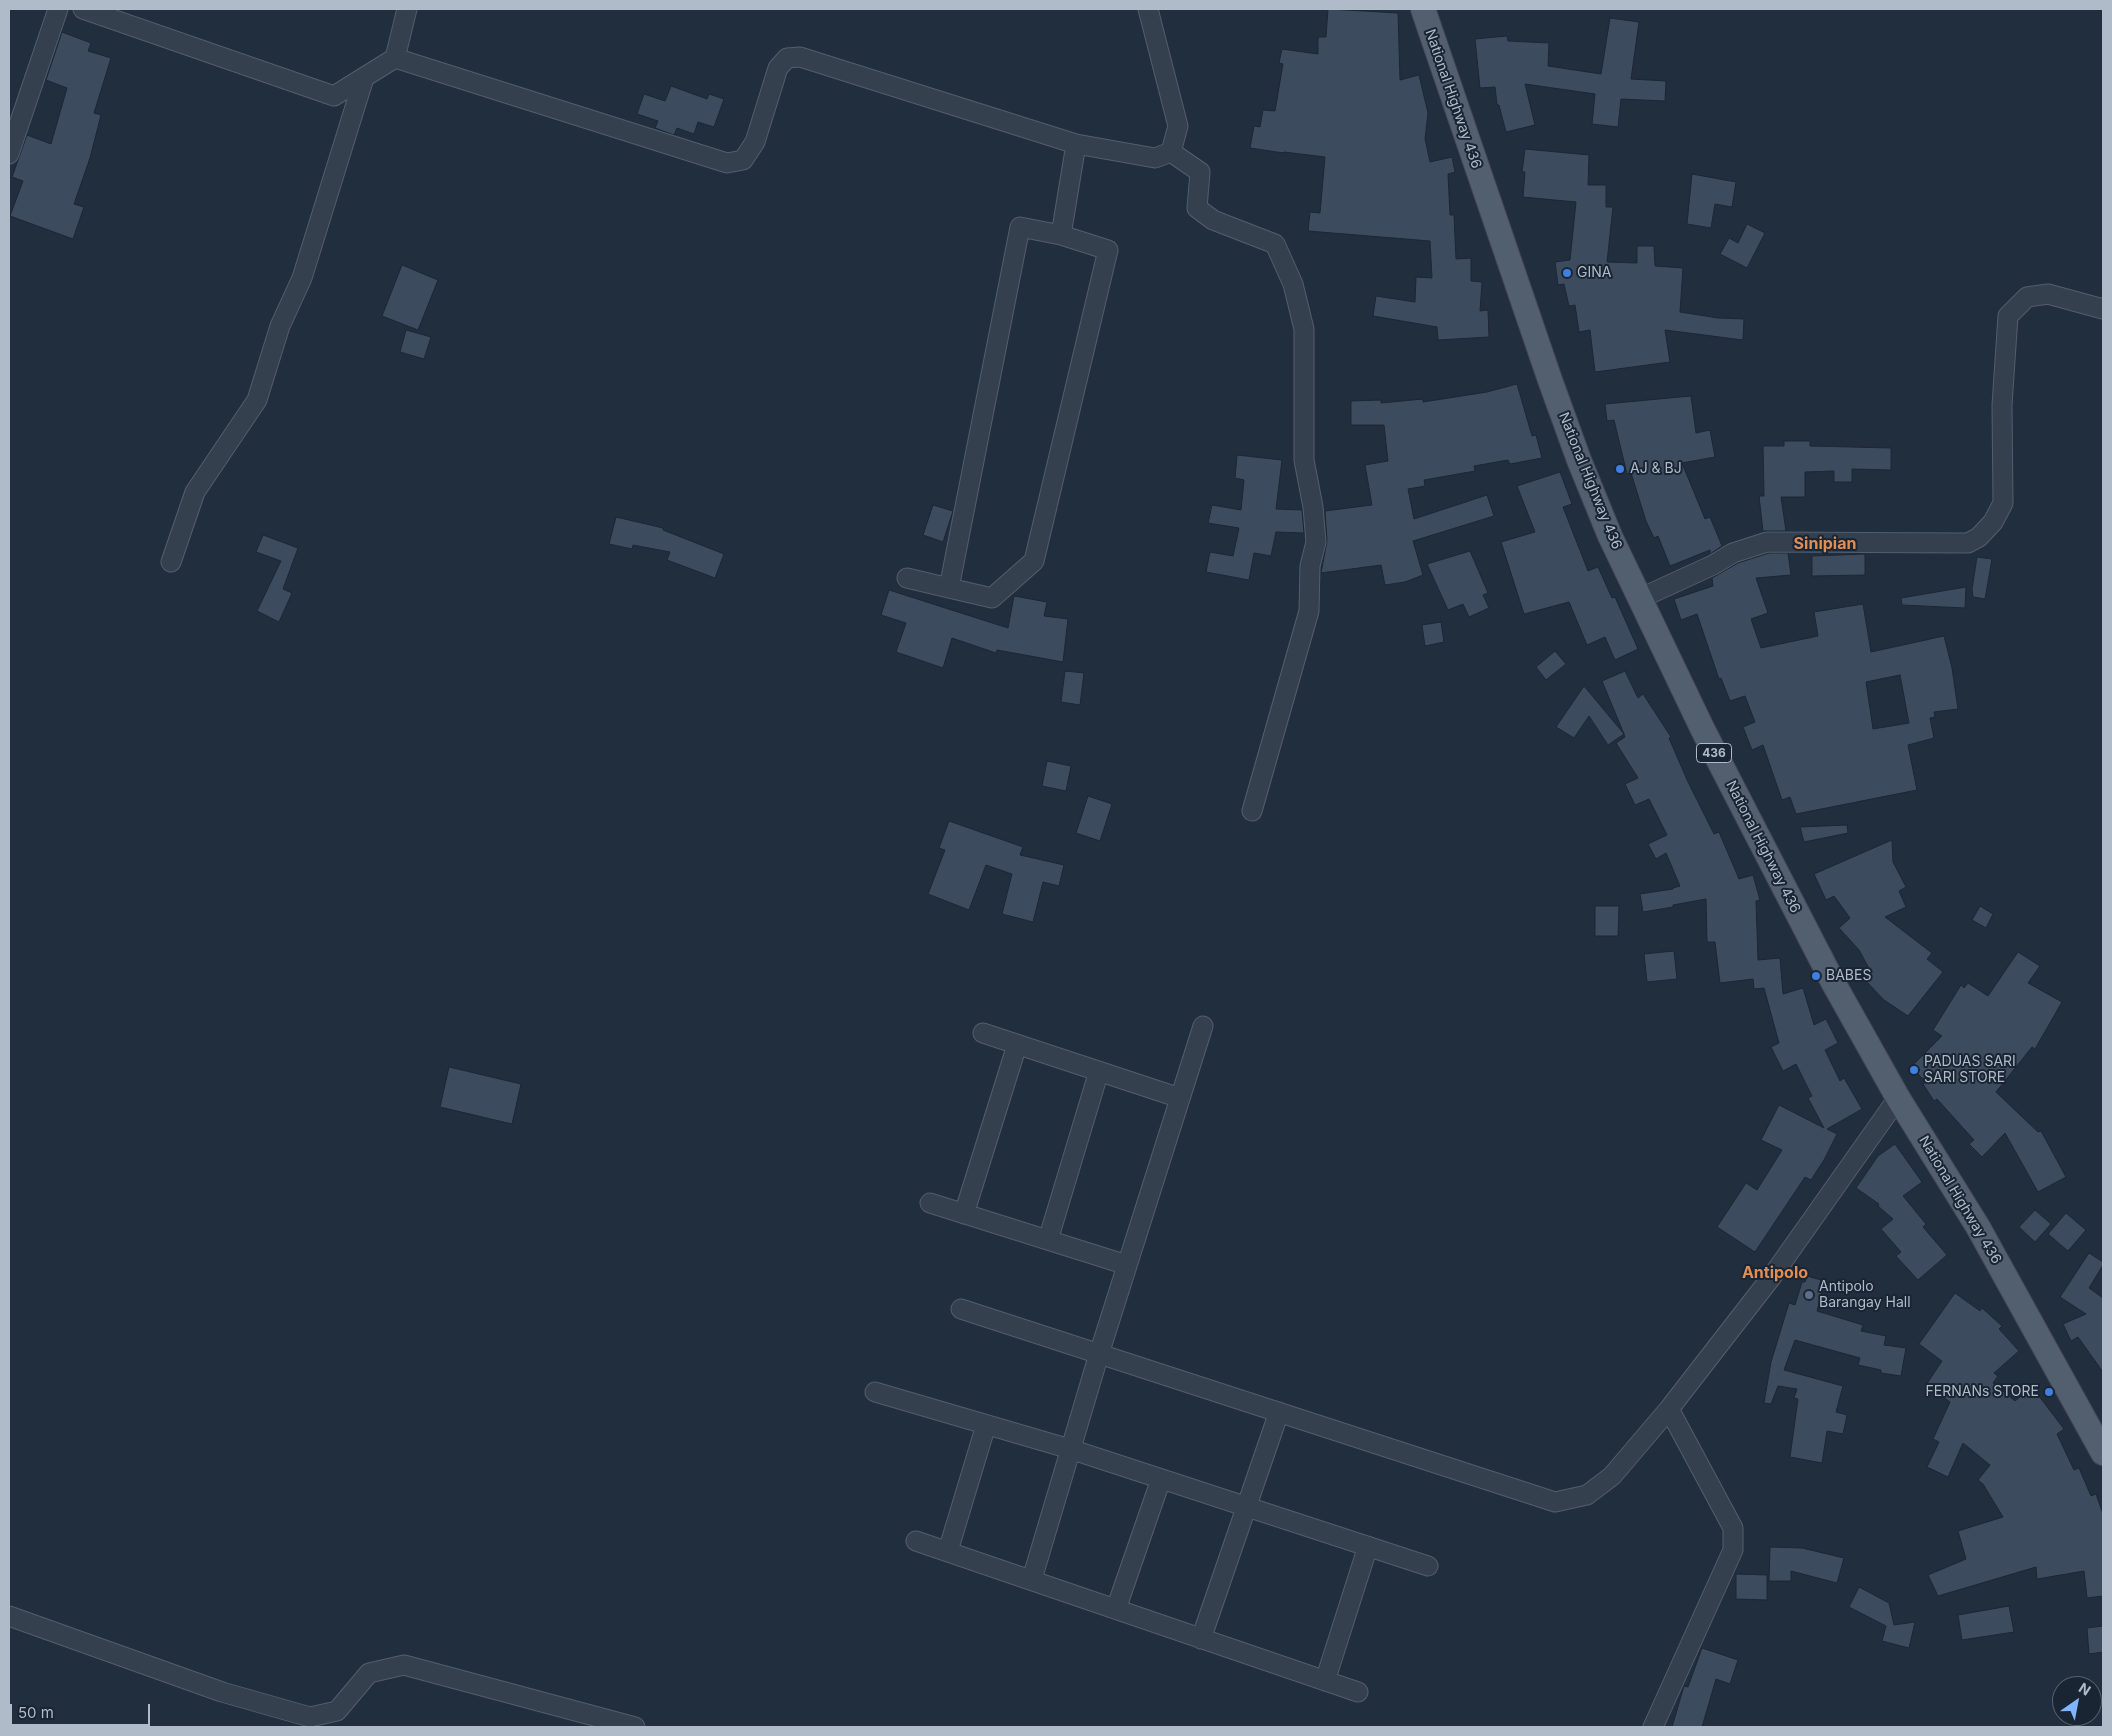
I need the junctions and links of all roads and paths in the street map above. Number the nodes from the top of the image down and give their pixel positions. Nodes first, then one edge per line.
1 (58, 9) edge
2 (83, 9) edge
3 (407, 9) edge
4 (1148, 9) edge
5 (1423, 9) edge
6 (395, 58) junction
7 (364, 78) junction
8 (1076, 144) junction
9 (1171, 152) junction
10 (9, 154) edge
11 (1061, 235) junction
12 (2103, 309) edge
13 (170, 562) dead end
14 (907, 578) dead end
15 (949, 588) junction
16 (1641, 598) junction
17 (1252, 811) dead end
18 (1203, 1026) dead end
19 (983, 1033) dead end
20 (1017, 1045) junction
21 (1099, 1071) junction
22 (1180, 1098) junction
23 (1898, 1098) junction
24 (930, 1203) dead end
25 (964, 1214) junction
26 (1048, 1240) junction
27 (1127, 1265) junction
28 (961, 1309) dead end
29 (1099, 1354) junction
30 (875, 1392) dead end
31 (1669, 1409) junction
32 (1280, 1412) junction
33 (986, 1425) junction
34 (1070, 1449) junction
35 (2103, 1453) edge
36 (1161, 1479) junction
37 (1248, 1507) junction
38 (916, 1541) dead end
39 (1368, 1546) junction
40 (948, 1551) junction
41 (1428, 1566) dead end
42 (1032, 1579) junction
43 (1116, 1609) junction
44 (9, 1616) edge
45 (1201, 1639) junction
46 (1325, 1681) junction
47 (1358, 1692) dead end
48 (635, 1727) edge
49 (1653, 1727) edge

1 - 10 street
2 - 7 street
3 - 6 street
4 - 9 street
5 - 16 main road, National Highway 436 / 436
6 - 7 street
6 - 8 street
7 - 13 street
8 - 9 street
8 - 11 street
9 - 17 street
11 - 15 street
11 - 15 street
12 - 16 street
14 - 15 street
16 - 23 main road, National Highway 436 / 436
18 - 22 street
19 - 20 street
20 - 21 street
20 - 25 street
21 - 22 street
21 - 26 street
22 - 27 street
23 - 31 street
23 - 35 main road, National Highway 436 / 436
24 - 25 street
25 - 26 street
26 - 27 street
27 - 29 street
28 - 29 street
29 - 32 street
29 - 34 street
30 - 33 street
31 - 32 street
31 - 49 street
32 - 37 street
33 - 34 street
33 - 40 street
34 - 36 street
34 - 42 street
36 - 37 street
36 - 43 street
37 - 39 street
37 - 45 street
38 - 40 street
39 - 41 street
39 - 46 street
40 - 42 street
42 - 43 street
43 - 45 street
44 - 48 street
45 - 46 street
46 - 47 street

